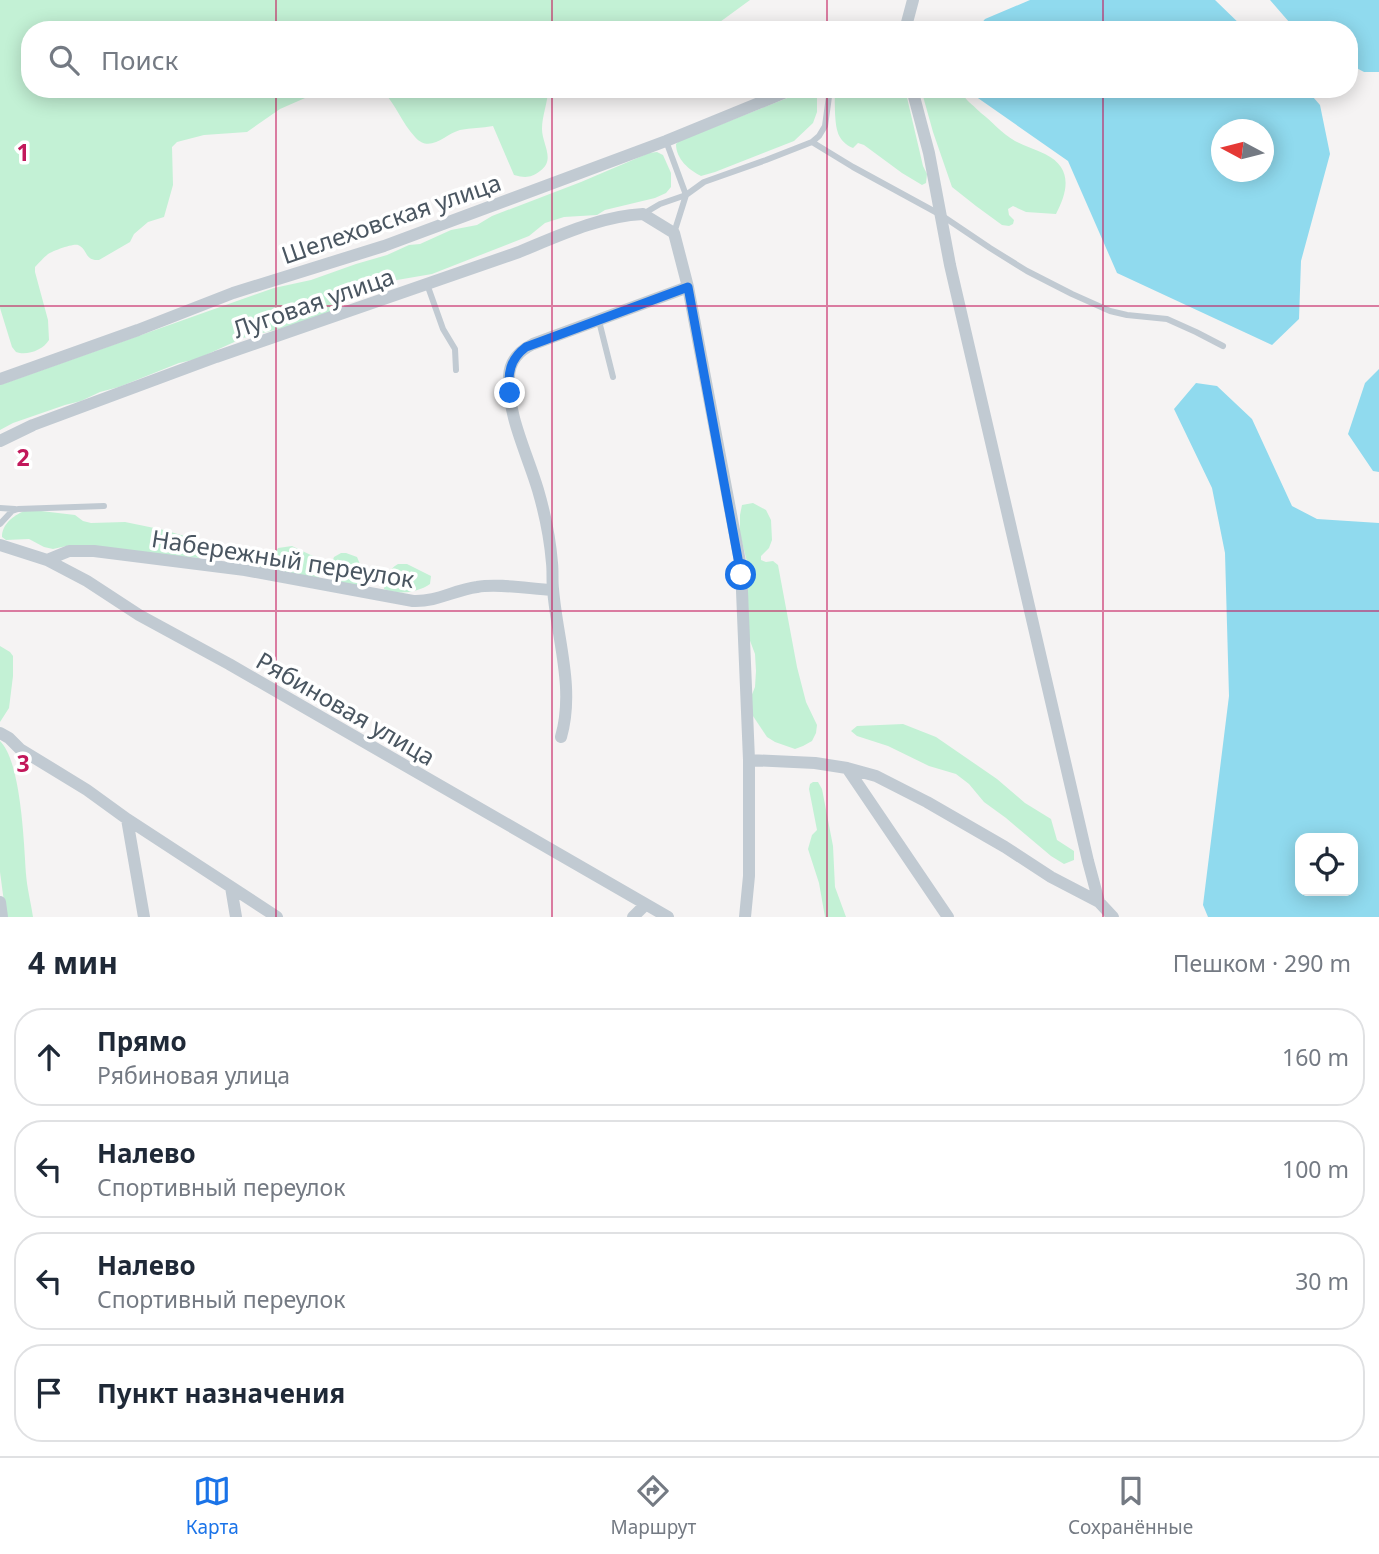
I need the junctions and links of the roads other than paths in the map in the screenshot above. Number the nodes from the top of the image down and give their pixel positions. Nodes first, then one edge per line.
1 (913, 0) edge
2 (907, 21) edge
3 (771, 98) edge
4 (829, 98) edge
5 (914, 98) edge
6 (666, 141) junction
7 (813, 142) junction
8 (686, 195) junction
9 (643, 214) junction
10 (941, 215) junction
11 (674, 233) junction
12 (427, 285) junction
13 (688, 287) junction
14 (599, 320) junction
15 (1223, 346) dead end
16 (456, 370) dead end
17 (613, 377) dead end
18 (0, 379) edge
19 (0, 441) edge
20 (104, 506) dead end
21 (0, 508) edge
22 (15, 509) junction
23 (0, 524) edge
24 (3, 549) edge
25 (47, 560) junction
26 (553, 590) junction
27 (0, 733) edge
28 (561, 737) dead end
29 (749, 760) junction
30 (847, 768) junction
31 (127, 819) junction
32 (231, 887) junction
33 (0, 902) edge
34 (1099, 902) junction
35 (645, 905) junction
36 (2, 917) edge
37 (144, 917) edge
38 (236, 917) edge
39 (277, 917) edge
40 (633, 917) edge
41 (668, 917) edge
42 (745, 917) edge
43 (948, 917) edge
44 (1113, 917) edge

1 - 2 street
3 - 6 street, Шелеховская улица
4 - 7 lane
5 - 10 street
6 - 8 lane
6 - 18 street, Шелеховская улица
7 - 8 lane
7 - 10 lane
8 - 9 lane
8 - 11 lane
9 - 11 street
9 - 12 street, Луговая улица
10 - 15 lane
10 - 34 street
11 - 13 street
12 - 16 lane
12 - 19 street, Луговая улица
13 - 14 street
13 - 29 street
14 - 17 lane
14 - 26 street
20 - 22 lane
21 - 22 lane
22 - 23 lane
24 - 25 street, Рябиновая улица
25 - 26 street, Набережный переулок
25 - 35 street, Рябиновая улица
26 - 28 street
27 - 31 street
29 - 30 street
29 - 42 street
30 - 34 street
30 - 43 street
31 - 32 street
31 - 37 street
32 - 38 street
32 - 39 street
33 - 36 street
34 - 44 street
35 - 40 street
35 - 41 street, Рябиновая улица

